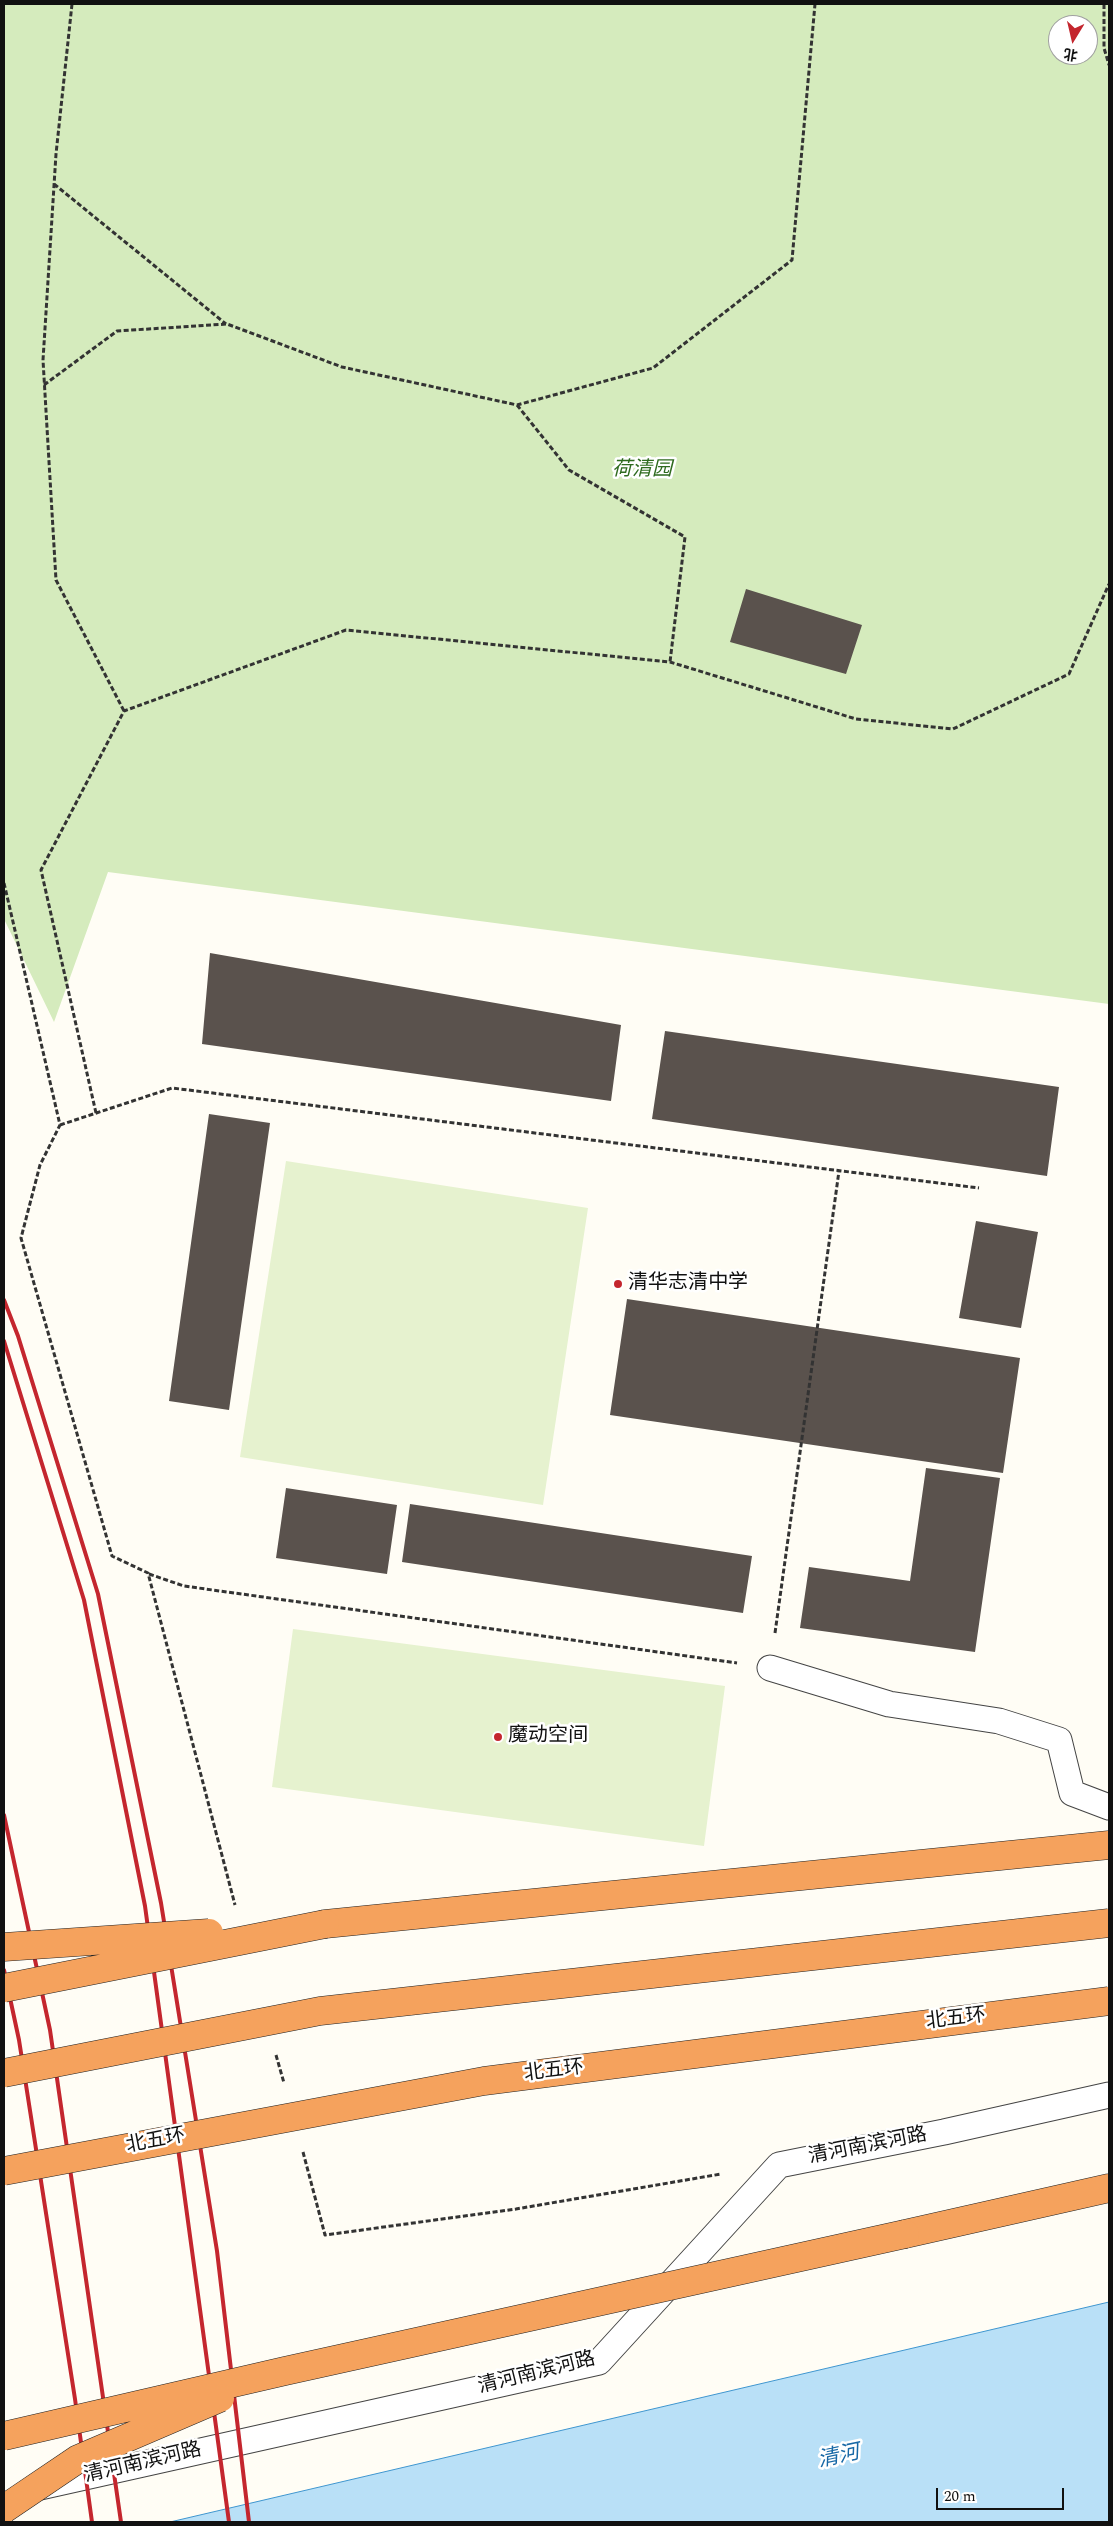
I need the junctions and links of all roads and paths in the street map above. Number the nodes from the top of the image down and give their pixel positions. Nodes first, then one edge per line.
1 (72, 4) edge
2 (815, 4) edge
3 (1104, 4) edge
4 (1109, 65) edge
5 (54, 184) junction
6 (227, 324) junction
7 (44, 385) junction
8 (517, 405) junction
9 (1109, 584) edge
10 (670, 662) junction
11 (124, 712) junction
12 (4, 882) edge
13 (96, 1113) junction
14 (60, 1125) junction
15 (839, 1171) junction
16 (979, 1188) dead end
17 (148, 1574) junction
18 (770, 1668) junction
19 (1109, 1807) edge
20 (1109, 1845) edge
21 (236, 1907) dead end
22 (1109, 1923) edge
23 (325, 1924) junction
24 (4, 1947) edge
25 (4, 1988) edge
26 (1109, 2001) edge
27 (275, 2052) dead end
28 (4, 2073) edge
29 (286, 2090) dead end
30 (1109, 2095) edge
31 (302, 2148) dead end
32 (780, 2165) junction
33 (4, 2171) edge
34 (1109, 2188) edge
35 (285, 2370) junction
36 (4, 2436) edge
37 (4, 2495) edge
38 (4, 2508) edge

1 - 5 path
2 - 8 path
3 - 4 path
5 - 6 path
5 - 7 path
6 - 7 path
6 - 8 path
7 - 11 path
8 - 10 path
9 - 10 path
10 - 11 path
11 - 13 path
12 - 14 path
13 - 14 path
13 - 15 path
14 - 17 path
15 - 16 path
15 - 18 path
17 - 18 path
17 - 21 path
18 - 19 lane
20 - 23 highway
22 - 28 highway, bridge
23 - 24 highway, bridge
23 - 25 highway, bridge
26 - 33 highway, 北五环, bridge
27 - 29 path
30 - 32 lane, 清河南滨河路
31 - 32 path
32 - 37 lane, 清河南滨河路
34 - 35 highway, bridge
35 - 36 highway, bridge
35 - 38 highway, bridge

